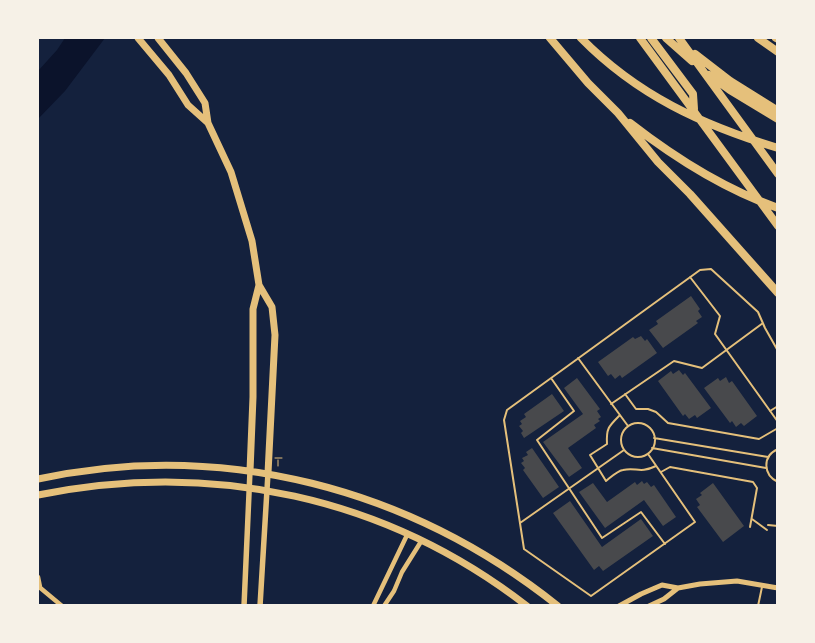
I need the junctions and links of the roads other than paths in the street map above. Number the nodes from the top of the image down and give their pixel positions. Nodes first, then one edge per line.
1 (138, 38) edge
2 (158, 38) edge
3 (550, 38) edge
4 (581, 38) edge
5 (640, 38) edge
6 (651, 38) edge
7 (666, 38) edge
8 (678, 38) edge
9 (758, 38) edge
10 (778, 52) edge
11 (695, 111) junction
12 (778, 111) edge
13 (618, 113) junction
14 (778, 119) edge
15 (208, 124) junction
16 (778, 148) edge
17 (778, 174) edge
18 (778, 208) edge
19 (778, 226) edge
20 (690, 278) junction
21 (259, 285) junction
22 (778, 294) edge
23 (763, 324) junction
24 (727, 350) junction
25 (778, 351) edge
26 (578, 358) junction
27 (551, 378) junction
28 (625, 394) junction
29 (611, 404) junction
30 (778, 406) edge
31 (770, 411) junction
32 (620, 415) junction
33 (778, 422) edge
34 (628, 426) junction
35 (778, 428) edge
36 (654, 438) junction
37 (652, 448) junction
38 (778, 449) edge
39 (624, 450) junction
40 (648, 454) junction
41 (768, 457) junction
42 (656, 465) junction
43 (597, 468) junction
44 (766, 468) junction
45 (250, 471) junction
46 (660, 472) junction
47 (268, 473) junction
48 (38, 479) edge
49 (778, 482) edge
50 (250, 487) junction
51 (569, 488) junction
52 (266, 489) junction
53 (38, 496) edge
54 (752, 519) junction
55 (520, 523) junction
56 (768, 525) dead end
57 (778, 526) edge
58 (750, 527) dead end
59 (767, 530) dead end
60 (408, 533) junction
61 (422, 540) junction
62 (665, 544) junction
63 (392, 567) junction
64 (402, 572) junction
65 (38, 577) edge
66 (763, 585) junction
67 (39, 587) edge
68 (678, 588) junction
69 (778, 588) edge
70 (62, 606) edge
71 (244, 606) edge
72 (260, 606) edge
73 (373, 606) edge
74 (384, 606) edge
75 (527, 606) edge
76 (558, 606) edge
77 (619, 606) edge
78 (649, 606) edge
79 (758, 606) edge

1 - 15 main road
2 - 15 main road
3 - 13 highway
4 - 16 highway
5 - 11 highway
6 - 11 highway
7 - 14 highway
8 - 12 highway
8 - 17 highway
9 - 10 highway
11 - 19 highway
13 - 18 highway
13 - 22 highway
15 - 21 main road
20 - 23 lane
20 - 24 lane
20 - 26 lane
21 - 45 main road
21 - 47 main road
23 - 24 lane
23 - 25 lane
24 - 28 lane
24 - 31 lane
26 - 27 lane
26 - 29 lane
27 - 51 lane
27 - 55 lane
28 - 29 lane
28 - 35 lane
29 - 32 lane
30 - 31 lane
31 - 33 lane
32 - 34 lane
32 - 43 lane
34 - 36 lane
34 - 39 lane
36 - 37 lane
36 - 41 lane
37 - 40 lane
37 - 44 lane
38 - 41 lane
39 - 40 lane
39 - 43 lane
40 - 42 lane
41 - 44 lane
42 - 43 lane
42 - 46 lane
43 - 51 lane
44 - 49 lane
45 - 47 main road
45 - 48 main road
45 - 50 main road
46 - 54 lane
46 - 62 lane
47 - 52 main road
47 - 76 main road
50 - 52 main road
50 - 53 main road
50 - 71 main road
51 - 55 lane
51 - 62 lane
52 - 60 main road
52 - 72 main road
54 - 58 lane
54 - 59 lane
55 - 62 lane
56 - 57 lane
60 - 61 main road
60 - 63 street
61 - 64 street
61 - 75 main road
63 - 64 street
63 - 73 street
64 - 74 street
65 - 67 street
66 - 68 street
66 - 69 street
66 - 79 lane
67 - 70 street
68 - 77 street
68 - 78 street

